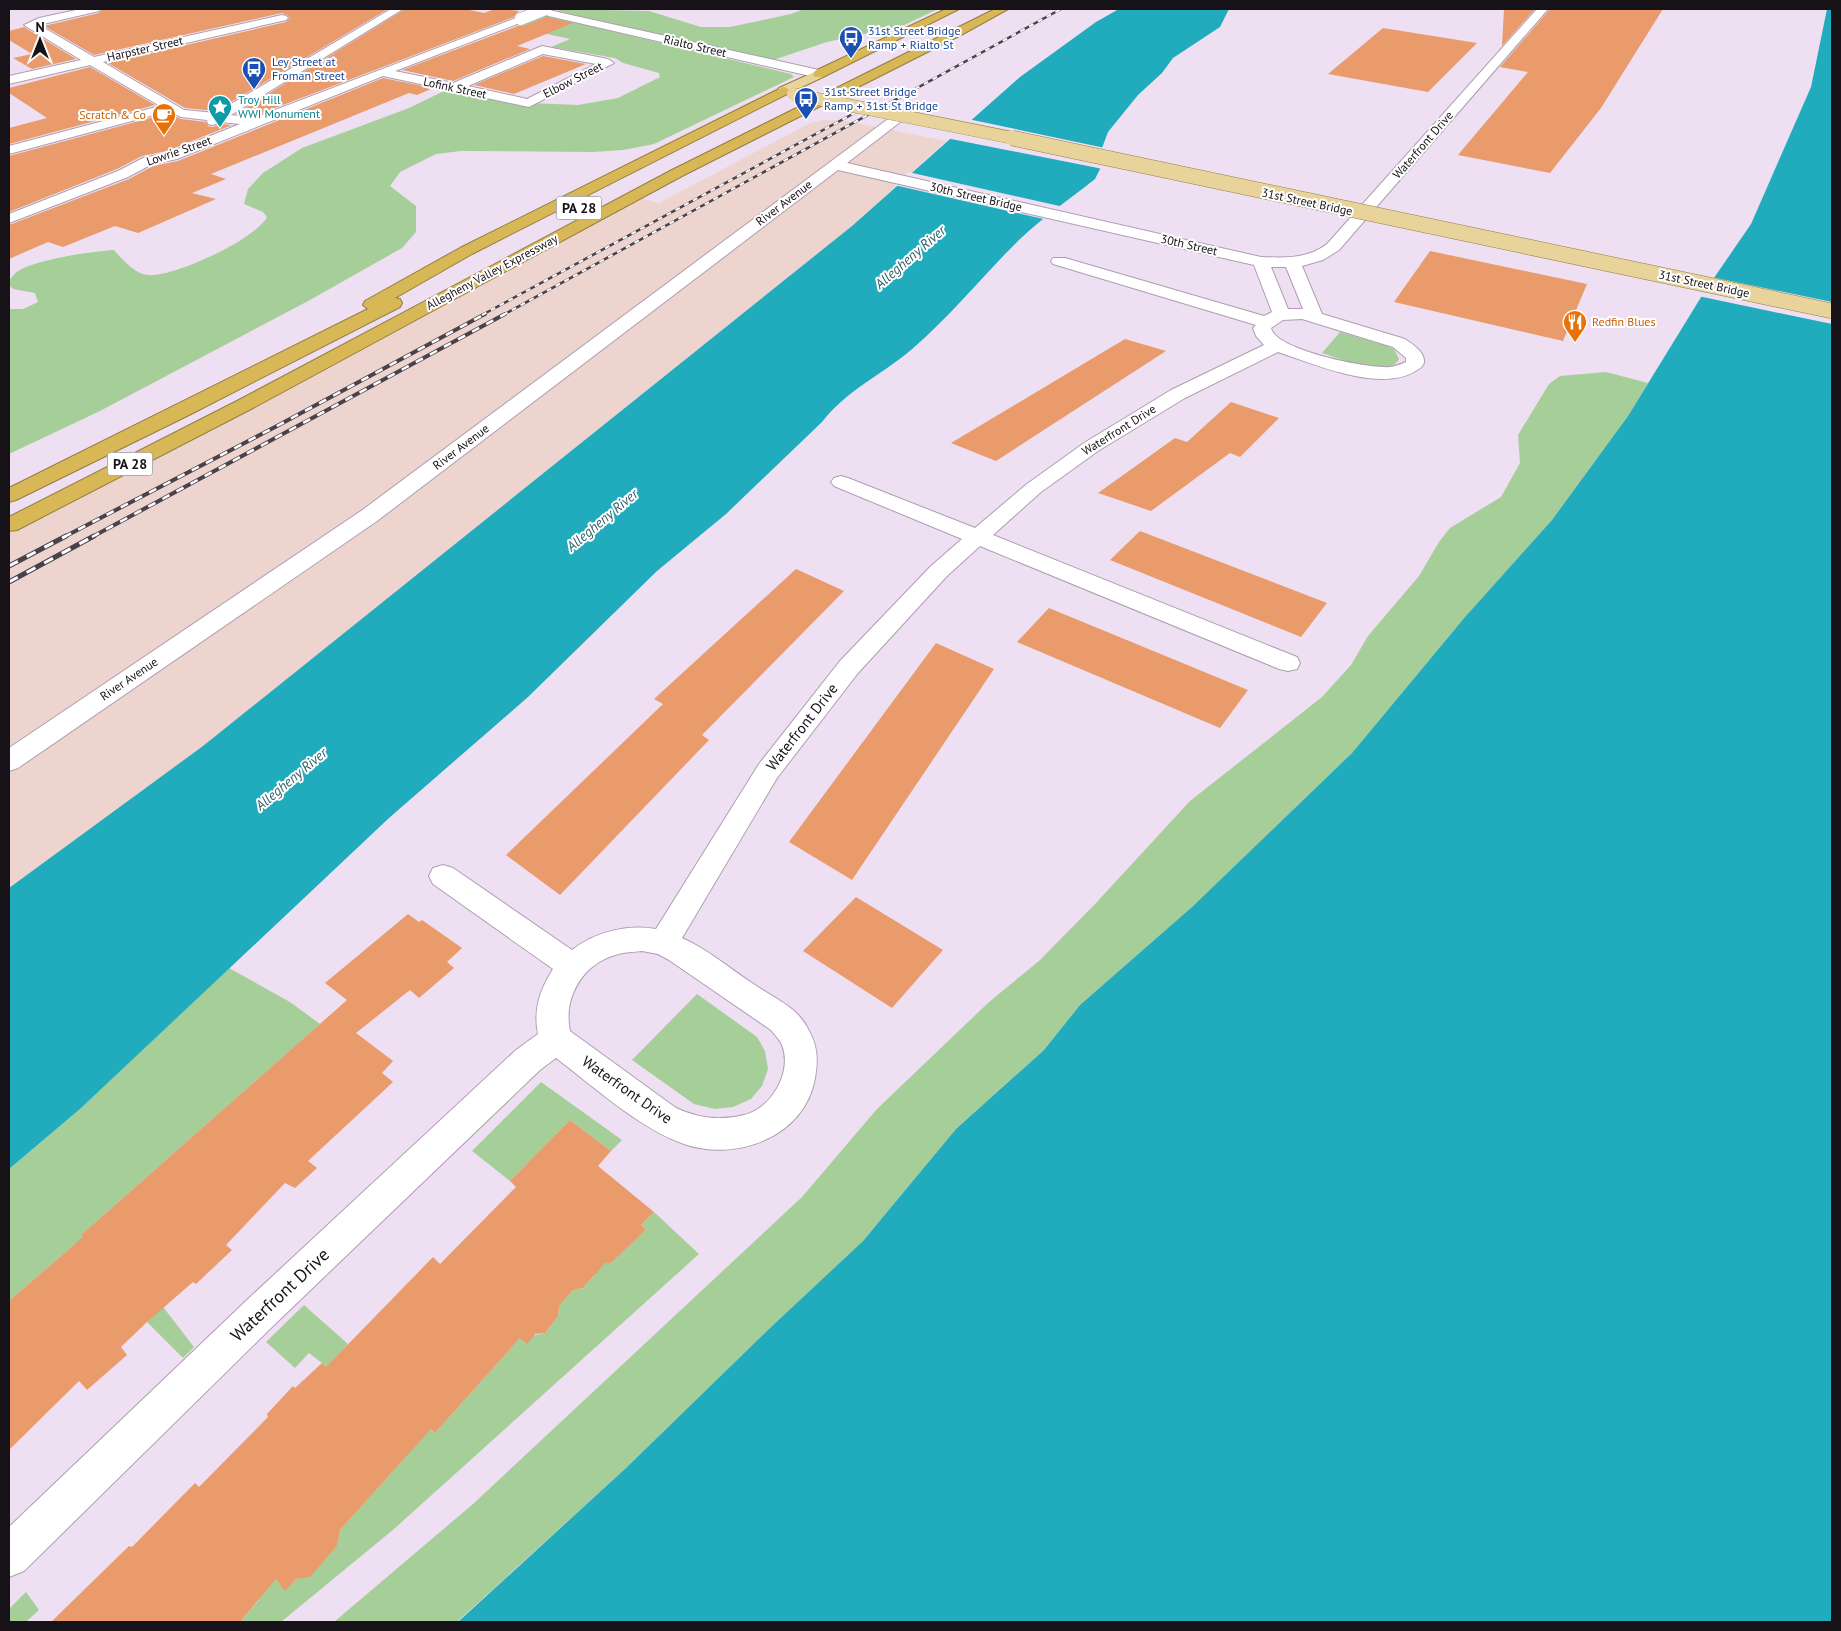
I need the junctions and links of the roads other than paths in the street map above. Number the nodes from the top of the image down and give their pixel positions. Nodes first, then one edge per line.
1 (95, 9) edge
2 (531, 9) edge
3 (546, 9) edge
4 (954, 9) edge
5 (978, 9) edge
6 (1543, 9) edge
7 (392, 10) edge
8 (1009, 11) edge
9 (282, 18) dead end
10 (92, 61) junction
11 (910, 70) dead end
12 (382, 72) junction
13 (819, 74) junction
14 (9, 80) edge
15 (453, 88) junction
16 (788, 93) junction
17 (866, 94) dead end
18 (529, 103) joint
19 (843, 104) junction
20 (171, 107) junction
21 (901, 116) junction
22 (218, 118) junction
23 (255, 122) junction
24 (9, 150) edge
25 (148, 161) junction
26 (835, 165) junction
27 (9, 219) edge
28 (1116, 228) joint
29 (1059, 261) dead end
30 (1261, 262) junction
31 (1292, 262) junction
32 (1832, 311) edge
33 (1282, 315) junction
34 (1315, 317) junction
35 (1265, 322) junction
36 (1276, 346) junction
37 (250, 401) junction
38 (182, 411) junction
39 (841, 482) dead end
40 (9, 496) edge
41 (9, 525) edge
42 (976, 537) junction
43 (1288, 663) dead end
44 (9, 761) edge
45 (443, 876) dead end
46 (663, 943) junction
47 (573, 967) junction
48 (556, 1039) junction
49 (9, 1556) edge

1 - 10 street
2 - 13 street, Rialto Street
3 - 12 street, Lowrie Street, bridge
4 - 13 highway
5 - 38 highway, Allegheny Valley Expressway / PA 28
6 - 31 street, Waterfront Drive
7 - 22 street
8 - 11 highway
8 - 37 highway, Allegheny Valley Expressway / PA 28
9 - 10 street, Harpster Street
10 - 14 street, Harpster Street
10 - 20 street
12 - 15 street, Lofink Street
12 - 23 street, Lowrie Street
13 - 16 main road
15 - 18 street, Lofink Street
15 - 18 street, Elbow Street
16 - 19 main road, 31st Street Bridge, bridge
16 - 38 highway
17 - 19 highway
19 - 21 main road, 31st Street Bridge, bridge
19 - 37 highway
20 - 22 street
20 - 24 street
21 - 26 street, River Avenue
21 - 32 main road, 31st Street Bridge, bridge
22 - 23 street
22 - 25 street
23 - 25 street, Lowrie Street
25 - 27 street, Lowrie Street
26 - 28 street, 30th Street Bridge
26 - 44 street, River Avenue
28 - 30 street, 30th Street
29 - 35 street
30 - 31 street, Waterfront Drive
30 - 33 street
31 - 34 street
33 - 34 street
33 - 35 street
34 - 36 street
35 - 36 street
36 - 42 street, Waterfront Drive
37 - 41 highway, Allegheny Valley Expressway / PA 28
38 - 40 highway, Allegheny Valley Expressway / PA 28
39 - 42 street
42 - 43 street
42 - 46 street, Waterfront Drive
45 - 47 street
46 - 47 street, Waterfront Drive
46 - 48 street, Waterfront Drive
47 - 48 street, Waterfront Drive
48 - 49 street, Waterfront Drive

